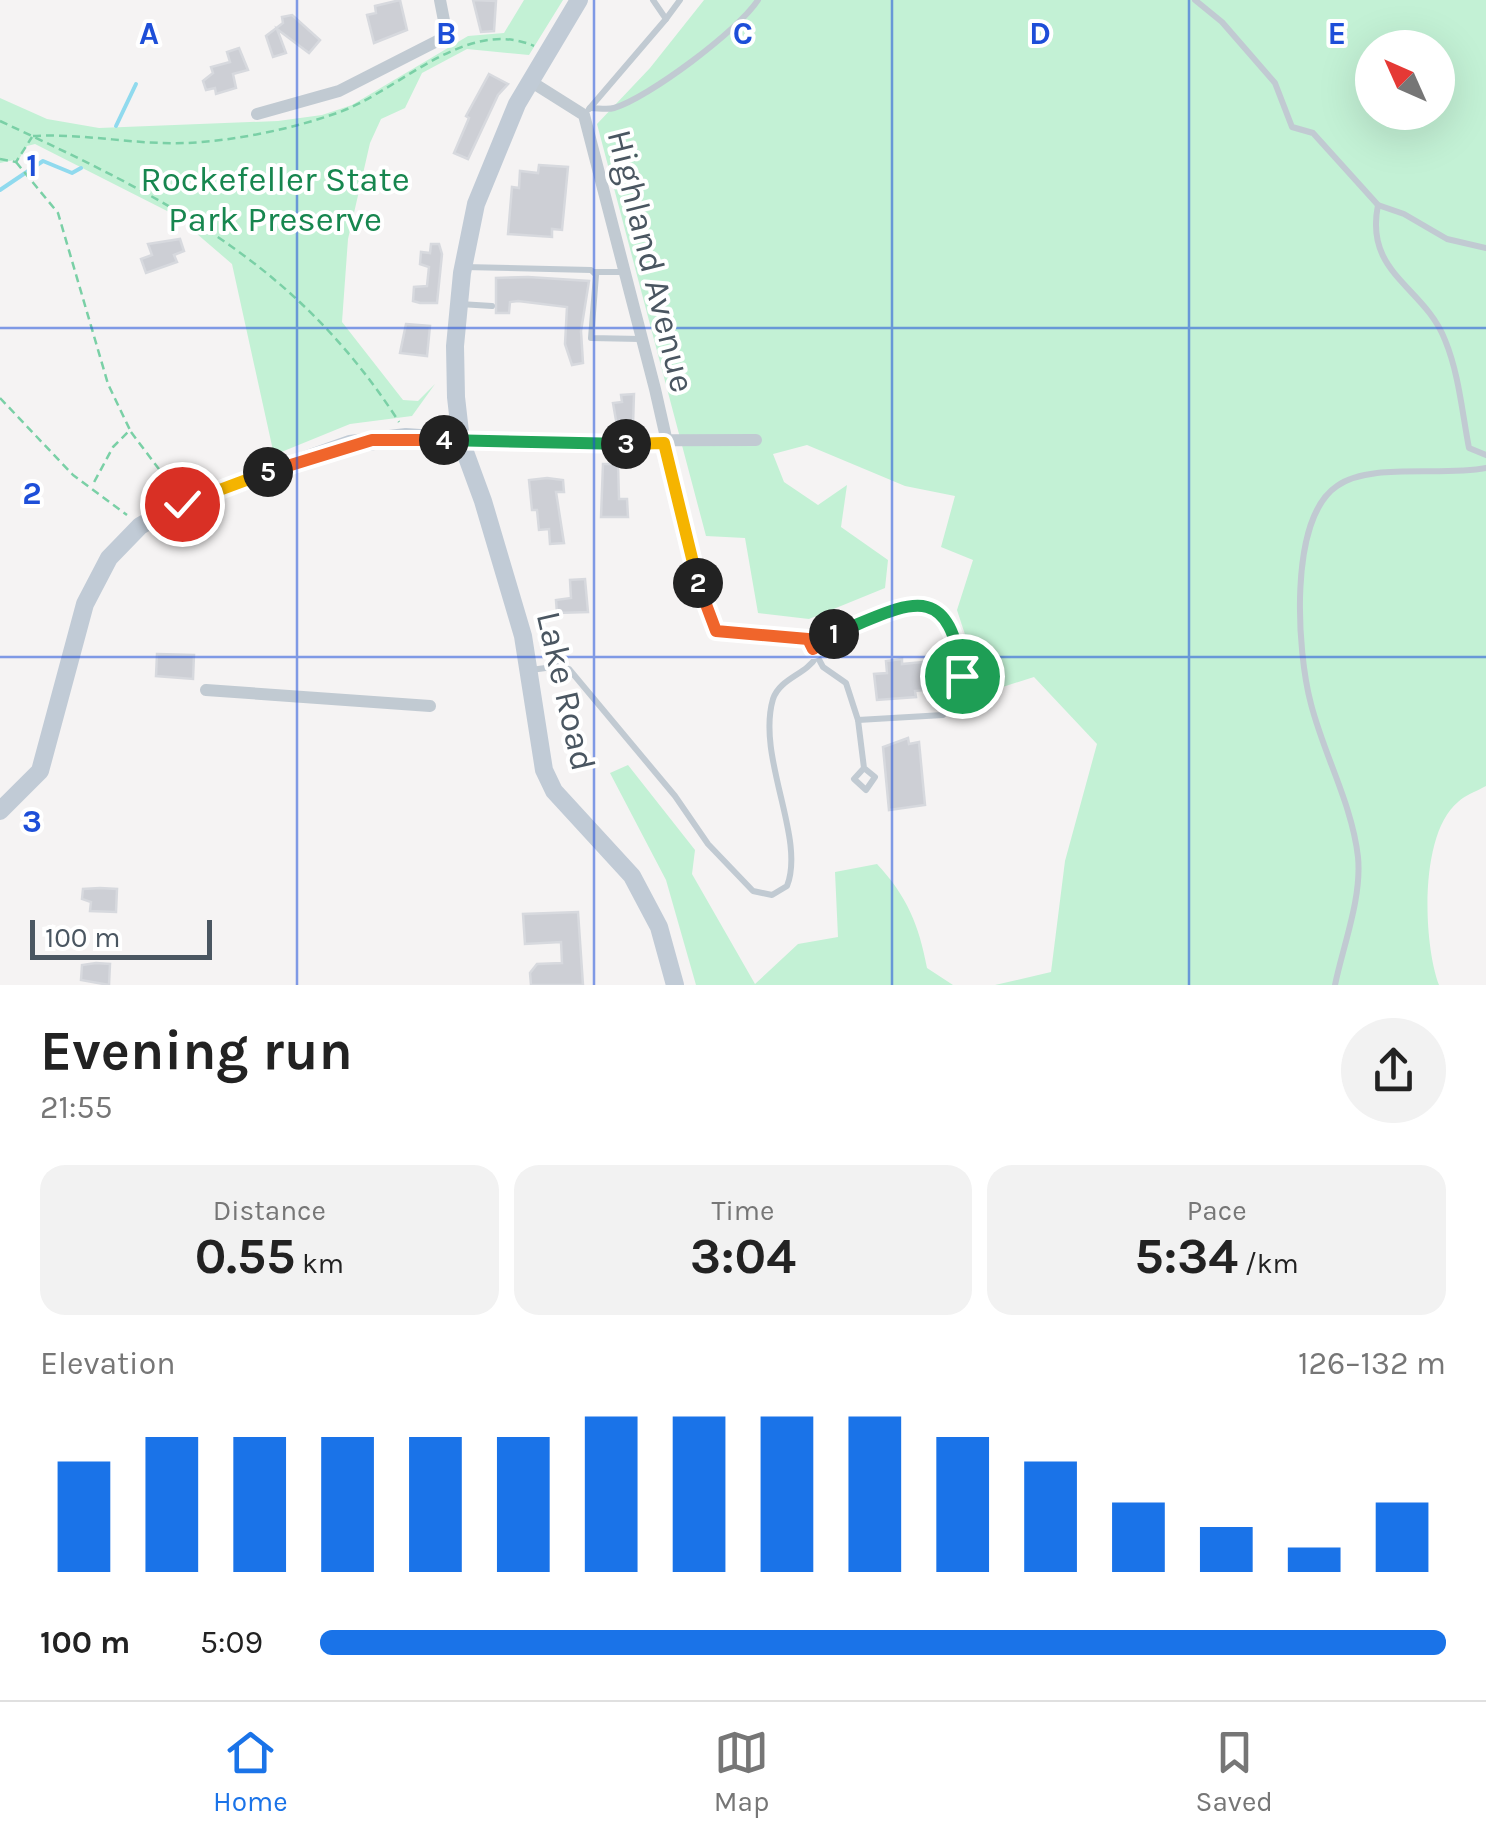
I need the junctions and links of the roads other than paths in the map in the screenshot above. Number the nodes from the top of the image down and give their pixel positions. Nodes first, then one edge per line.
1 (440, 0) edge
2 (580, 0) edge
3 (653, 0) edge
4 (680, 0) edge
5 (758, 0) edge
6 (1195, 0) edge
7 (666, 19) junction
8 (530, 81) junction
9 (587, 111) junction
10 (257, 114) dead end
11 (1378, 205) junction
12 (1486, 248) edge
13 (462, 266) junction
14 (595, 272) junction
15 (624, 272) junction
16 (459, 304) junction
17 (492, 306) dead end
18 (642, 338) junction
19 (756, 440) dead end
20 (461, 442) junction
21 (664, 443) junction
22 (1486, 455) edge
23 (1486, 468) edge
24 (703, 601) joint
25 (815, 652) junction
26 (530, 670) junction
27 (206, 690) dead end
28 (430, 706) dead end
29 (858, 720) junction
30 (864, 768) dead end
31 (0, 810) edge
32 (675, 985) edge
33 (1335, 985) edge

1 - 10 street
2 - 8 main road, Lake Road
3 - 7 lane
4 - 7 lane
5 - 9 lane
6 - 11 lane
7 - 9 lane
8 - 9 street, Highland Avenue
8 - 13 main road, Lake Road
9 - 15 street, Highland Avenue
11 - 12 lane
11 - 22 lane
13 - 14 lane
13 - 16 main road, Lake Road
14 - 15 lane
14 - 18 lane
15 - 18 street, Highland Avenue
16 - 17 lane
16 - 20 main road, Lake Road
18 - 21 street, Highland Avenue
19 - 21 street
20 - 21 street
20 - 26 main road, Lake Road
20 - 31 main road
21 - 24 street, Highland Avenue
23 - 33 lane
24 - 25 lane
25 - 26 lane
25 - 29 lane
25 - 29 lane
26 - 32 main road, Lake Road
27 - 28 street
29 - 30 lane

